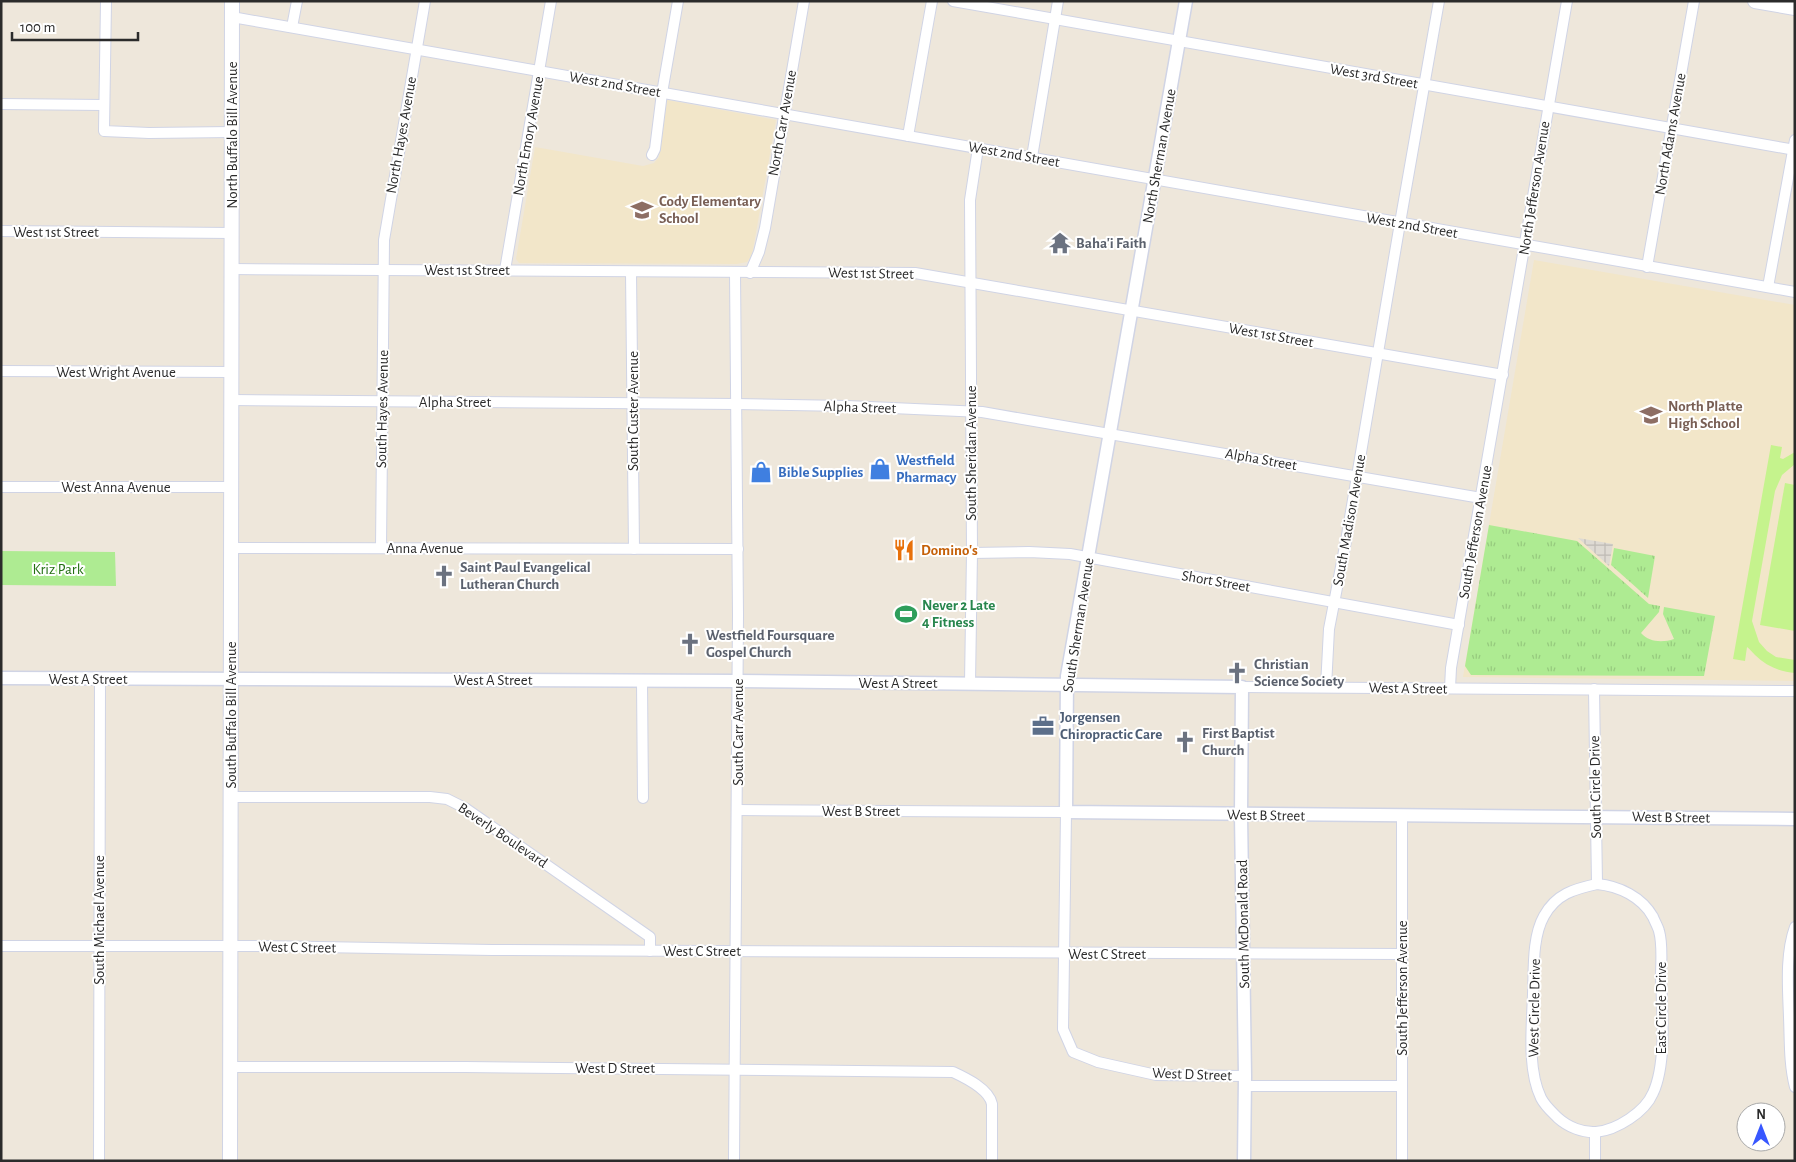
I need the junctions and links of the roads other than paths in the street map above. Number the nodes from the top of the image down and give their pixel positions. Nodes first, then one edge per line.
1 (106, 1) edge
2 (232, 1) edge
3 (297, 1) edge
4 (424, 1) edge
5 (551, 1) edge
6 (678, 1) edge
7 (804, 1) edge
8 (932, 1) edge
9 (953, 1) edge
10 (1058, 1) edge
11 (1186, 1) edge
12 (1439, 1) edge
13 (1566, 1) edge
14 (1694, 1) edge
15 (1755, 1) edge
16 (1795, 8) edge
17 (232, 17) junction
18 (1055, 19) junction
19 (292, 28) junction
20 (1179, 41) junction
21 (416, 49) junction
22 (539, 71) junction
23 (1424, 84) junction
24 (662, 93) junction
25 (1, 104) edge
26 (103, 105) junction
27 (1548, 106) junction
28 (784, 114) junction
29 (1671, 128) junction
30 (232, 132) junction
31 (908, 136) junction
32 (1794, 147) edge
33 (978, 148) junction
34 (652, 155) dead end
35 (1032, 157) junction
36 (1155, 179) junction
37 (1400, 223) junction
38 (1, 231) edge
39 (232, 233) junction
40 (1524, 245) junction
41 (1647, 267) junction
42 (231, 269) junction
43 (383, 270) junction
44 (505, 270) junction
45 (631, 272) junction
46 (735, 273) junction
47 (750, 273) junction
48 (970, 282) junction
49 (1768, 288) junction
50 (1795, 292) edge
51 (1131, 311) junction
52 (1378, 354) junction
53 (1, 371) edge
54 (231, 372) junction
55 (1503, 375) junction
56 (231, 400) junction
57 (383, 402) junction
58 (632, 403) junction
59 (736, 404) junction
60 (971, 411) junction
61 (1110, 433) junction
62 (1357, 476) junction
63 (1, 487) edge
64 (231, 487) junction
65 (1481, 498) junction
66 (231, 548) junction
67 (381, 548) junction
68 (634, 549) junction
69 (738, 549) junction
70 (972, 553) junction
71 (1088, 558) junction
72 (1335, 602) junction
73 (1459, 624) junction
74 (1, 678) edge
75 (100, 679) junction
76 (231, 679) junction
77 (642, 681) junction
78 (738, 681) junction
79 (970, 683) junction
80 (1067, 684) junction
81 (1242, 687) junction
82 (1326, 687) junction
83 (1450, 688) junction
84 (1594, 690) junction
85 (1795, 691) edge
86 (231, 797) junction
87 (643, 798) dead end
88 (737, 810) junction
89 (1066, 812) junction
90 (1241, 815) junction
91 (1402, 816) junction
92 (1596, 816) junction
93 (1795, 819) edge
94 (1597, 884) junction
95 (1795, 927) edge
96 (1, 946) edge
97 (99, 946) junction
98 (231, 946) junction
99 (650, 951) junction
100 (737, 951) junction
101 (1064, 954) junction
102 (1243, 954) junction
103 (1402, 954) junction
104 (1080, 1055) joint
105 (230, 1067) junction
106 (735, 1069) junction
107 (1245, 1081) junction
108 (1402, 1086) junction
109 (1795, 1087) edge
110 (1595, 1132) junction
111 (99, 1161) edge
112 (230, 1161) edge
113 (734, 1161) edge
114 (992, 1161) edge
115 (1244, 1161) edge
116 (1402, 1161) edge
117 (1595, 1161) edge

1 - 26 street
2 - 17 main road, North Buffalo Bill Avenue
3 - 19 street
4 - 21 street, North Hayes Avenue
5 - 22 street, North Emory Avenue
6 - 24 street
7 - 28 street, North Carr Avenue
8 - 31 street
9 - 18 street, West 3rd Street
10 - 18 street
11 - 20 street, North Sherman Avenue
12 - 23 street, South Madison Avenue
13 - 27 street, North Jefferson Avenue
14 - 29 street, North Adams Avenue
15 - 16 main road
17 - 19 street, West 2nd Street
17 - 30 main road, North Buffalo Bill Avenue
18 - 20 street, West 3rd Street
18 - 35 street
19 - 21 street, West 2nd Street
20 - 23 street, West 3rd Street
20 - 36 street, North Sherman Avenue
21 - 22 street, West 2nd Street
21 - 43 street, North Hayes Avenue
22 - 24 street, West 2nd Street
22 - 44 street, North Emory Avenue
23 - 27 street, West 3rd Street
23 - 37 street, South Madison Avenue
24 - 28 street, West 2nd Street
24 - 34 street
25 - 26 street
26 - 30 street
27 - 29 street, West 3rd Street
27 - 40 street, North Jefferson Avenue
28 - 31 street, West 2nd Street
28 - 47 street, North Carr Avenue
29 - 32 street, West 3rd Street
29 - 41 street, North Adams Avenue
30 - 39 main road, North Buffalo Bill Avenue
31 - 33 street, West 2nd Street
32 - 49 street
33 - 35 street, West 2nd Street
33 - 48 street, South Sheridan Avenue
35 - 36 street, West 2nd Street
36 - 37 street, West 2nd Street
36 - 51 street, North Sherman Avenue
37 - 40 street, West 2nd Street
37 - 52 street, South Madison Avenue
38 - 39 street, West 1st Street
39 - 42 main road, North Buffalo Bill Avenue
40 - 41 street, West 2nd Street
40 - 55 street, North Jefferson Avenue
41 - 49 street, West 2nd Street
42 - 43 street, West 1st Street
42 - 54 main road, South Buffalo Bill Avenue
43 - 44 street, West 1st Street
43 - 57 street, South Hayes Avenue
44 - 45 street, West 1st Street
45 - 46 street, West 1st Street
45 - 58 street, South Custer Avenue
46 - 47 street, West 1st Street
46 - 59 street, South Carr Avenue
47 - 48 street, West 1st Street
48 - 51 street, West 1st Street
48 - 60 street, South Sheridan Avenue
49 - 50 street, West 2nd Street
51 - 52 street, West 1st Street
51 - 61 street, South Sherman Avenue
52 - 55 street, West 1st Street
52 - 62 street, South Madison Avenue
53 - 54 street, West Wright Avenue
54 - 56 main road, South Buffalo Bill Avenue
55 - 65 street, South Jefferson Avenue
56 - 57 street, Alpha Street
56 - 64 main road, South Buffalo Bill Avenue
57 - 58 street, Alpha Street
57 - 67 street, South Hayes Avenue
58 - 59 street, Alpha Street
58 - 68 street, South Custer Avenue
59 - 60 street, Alpha Street
59 - 69 street, South Carr Avenue
60 - 61 street, Alpha Street
60 - 70 street, South Sheridan Avenue
61 - 62 street, Alpha Street
61 - 71 street, South Sherman Avenue
62 - 65 street, Alpha Street
62 - 72 street, South Madison Avenue
63 - 64 street, West Anna Avenue
64 - 66 main road, South Buffalo Bill Avenue
65 - 73 street, South Jefferson Avenue
66 - 67 street, Anna Avenue
66 - 76 main road, South Buffalo Bill Avenue
67 - 68 street, Anna Avenue
68 - 69 street, Anna Avenue
69 - 78 street, South Carr Avenue
70 - 71 street, Short Street
70 - 79 street, South Sheridan Avenue
71 - 72 street, Short Street
71 - 80 street, South Sherman Avenue
72 - 73 street, Short Street
72 - 82 street, South Madison Avenue
73 - 83 street, South Jefferson Avenue
74 - 75 street, West A Street
75 - 76 street, West A Street
75 - 97 street, South Michael Avenue
76 - 77 street, West A Street
76 - 86 main road, South Buffalo Bill Avenue
77 - 78 street, West A Street
77 - 87 street
78 - 79 street, West A Street
78 - 88 street, South Carr Avenue
79 - 80 street, West A Street
80 - 81 street, West A Street
80 - 89 street, South Sherman Avenue
81 - 82 street, West A Street
81 - 90 street, South McDonald Road
82 - 83 street, West A Street
83 - 84 street, West A Street
84 - 85 street, West A Street
84 - 92 street, South Circle Drive
86 - 98 main road, South Buffalo Bill Avenue
86 - 99 street, Beverly Boulevard
88 - 89 street, West B Street
88 - 100 street, South Carr Avenue
89 - 90 street, West B Street
89 - 101 street, South Sherman Avenue
90 - 91 street, West B Street
90 - 102 street, South McDonald Road
91 - 92 street, West B Street
91 - 103 street, South Jefferson Avenue
92 - 93 street, West B Street
92 - 94 street, South Circle Drive
94 - 110 street, West Circle Drive
94 - 110 street, East Circle Drive
95 - 109 street
96 - 97 street, West C Street
97 - 98 street, West C Street
97 - 111 street, South Michael Avenue
98 - 99 street, West C Street
98 - 105 main road, South Buffalo Bill Avenue
99 - 100 street, West C Street
100 - 101 street, West C Street
100 - 106 street, South Carr Avenue
101 - 102 street, West C Street
101 - 104 street, South Sherman Avenue
102 - 103 street, West C Street
102 - 107 street, South McDonald Road
103 - 108 street, South Jefferson Avenue
104 - 107 street, West D Street
105 - 106 street, West D Street
105 - 112 main road, South Buffalo Bill Avenue
106 - 113 street, South Carr Avenue
106 - 114 street, West D Street
107 - 108 street, West D Street
107 - 115 street, South McDonald Road
108 - 116 street, South Jefferson Avenue
110 - 117 street

